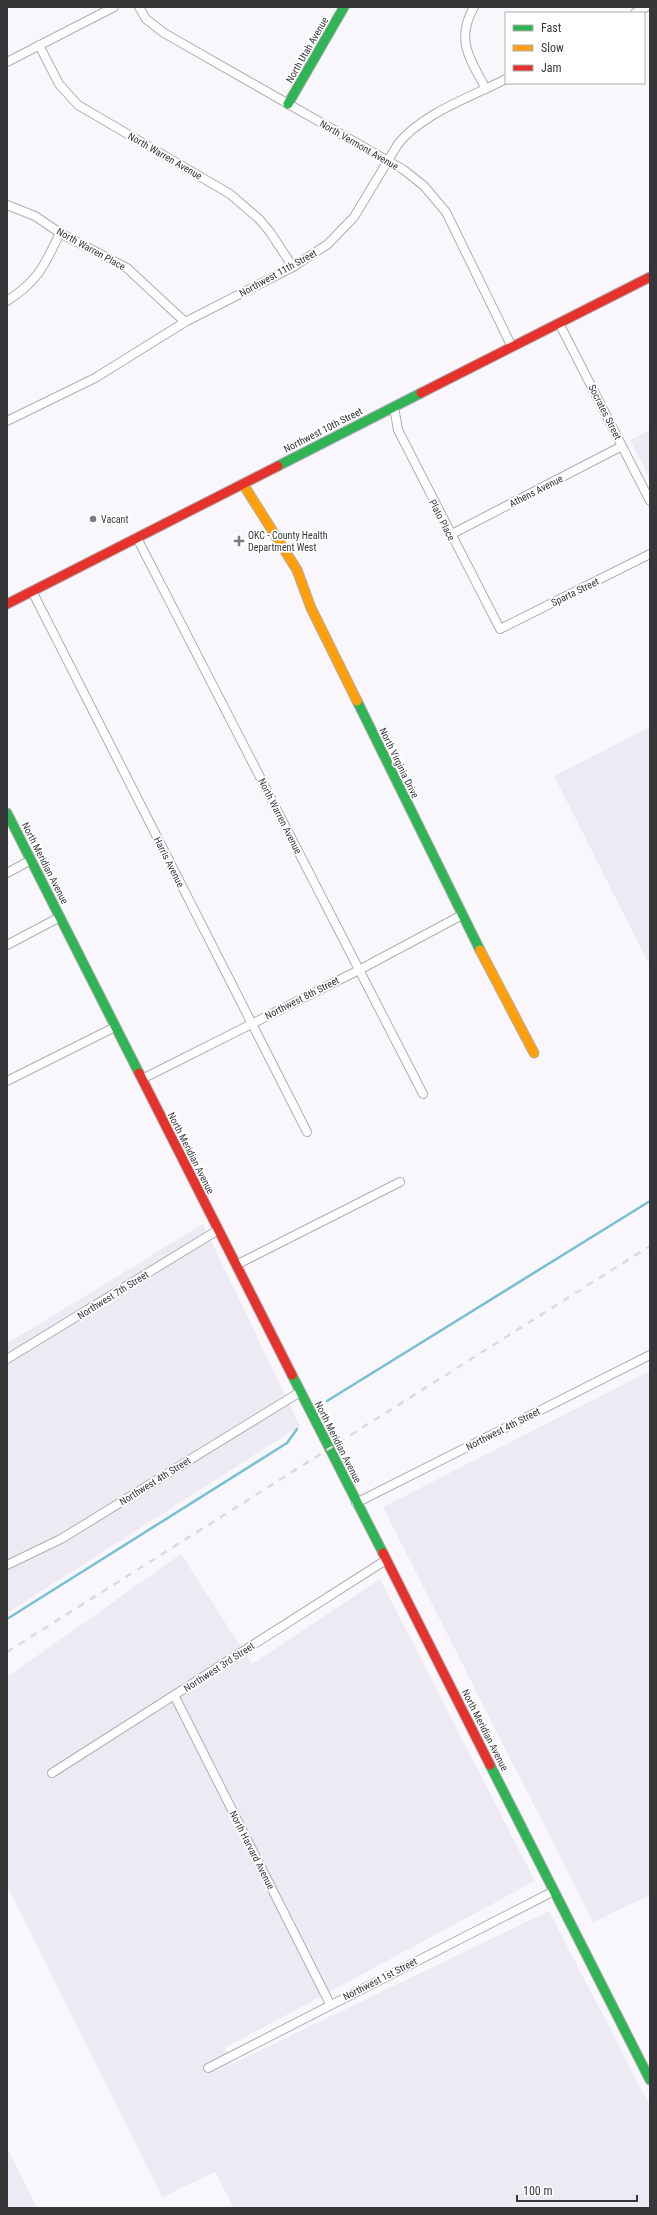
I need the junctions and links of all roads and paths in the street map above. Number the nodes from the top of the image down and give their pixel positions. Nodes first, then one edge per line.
1 (114, 7) edge
2 (139, 7) edge
3 (344, 7) edge
4 (474, 7) edge
5 (646, 7) edge
6 (637, 12) edge
7 (39, 46) junction
8 (7, 62) edge
9 (505, 80) edge
10 (486, 89) junction
11 (288, 104) junction
12 (388, 161) junction
13 (7, 205) edge
14 (60, 233) junction
15 (292, 267) junction
16 (650, 277) edge
17 (7, 301) edge
18 (185, 322) junction
19 (559, 323) junction
20 (512, 347) junction
21 (394, 407) junction
22 (7, 421) edge
23 (622, 446) junction
24 (242, 484) junction
25 (650, 501) edge
26 (450, 535) junction
27 (137, 538) junction
28 (650, 554) edge
29 (32, 591) junction
30 (7, 604) edge
31 (500, 629) joint
32 (7, 813) edge
33 (31, 860) junction
34 (7, 873) edge
35 (462, 915) junction
36 (60, 917) junction
37 (7, 944) edge
38 (359, 970) junction
39 (251, 1024) junction
40 (116, 1027) junction
41 (534, 1053) dead end
42 (142, 1079) junction
43 (7, 1081) edge
44 (423, 1094) dead end
45 (307, 1132) dead end
46 (400, 1182) dead end
47 (218, 1230) junction
48 (236, 1265) junction
49 (650, 1355) edge
50 (7, 1359) edge
51 (300, 1392) junction
52 (356, 1503) junction
53 (386, 1560) junction
54 (7, 1565) edge
55 (174, 1695) junction
56 (52, 1774) dead end
57 (554, 1891) junction
58 (330, 2004) junction
59 (208, 2068) dead end
60 (650, 2080) edge

1 - 7 street
2 - 11 street, North Vermont Avenue
3 - 11 main road, North Utah Avenue
4 - 10 street
5 - 6 street
7 - 8 street
7 - 15 street, North Warren Avenue
9 - 10 street, Northwest 11th Street
10 - 12 street, Northwest 11th Street
11 - 12 street, North Vermont Avenue
12 - 15 street, Northwest 11th Street
12 - 20 street, North Vermont Avenue
13 - 14 street, North Warren Place
14 - 17 street
14 - 18 street, North Warren Place
15 - 18 street, Northwest 11th Street
16 - 19 main road, Northwest 10th Street
18 - 22 street, Northwest 11th Street
19 - 20 main road, Northwest 10th Street
19 - 23 street, Socrates Street
20 - 21 main road, Northwest 10th Street
21 - 24 main road, Northwest 10th Street
21 - 26 street, Plato Place
23 - 25 street, Socrates Street
23 - 26 street, Athens Avenue
24 - 27 main road, Northwest 10th Street
24 - 35 main road, North Virginia Drive
26 - 31 street, Plato Place
27 - 29 main road, Northwest 10th Street
27 - 38 street, North Warren Avenue
28 - 31 street, Sparta Street
29 - 30 main road, Northwest 10th Street
29 - 39 street, Harris Avenue
32 - 33 main road, North Meridian Avenue
33 - 34 street
33 - 36 main road, North Meridian Avenue
35 - 38 street, Northwest 8th Street
35 - 41 main road, North Virginia Drive
36 - 37 street
36 - 40 main road, North Meridian Avenue
38 - 39 street, Northwest 8th Street
38 - 44 street, North Warren Avenue
39 - 42 street, Northwest 8th Street
39 - 45 street, Harris Avenue
40 - 42 main road, North Meridian Avenue
40 - 43 street
42 - 47 main road, North Meridian Avenue
46 - 48 street
47 - 48 main road, North Meridian Avenue
47 - 50 street, Northwest 7th Street
48 - 51 main road, North Meridian Avenue
49 - 52 street, Northwest 4th Street
51 - 52 main road, North Meridian Avenue
51 - 54 street, Northwest 4th Street
52 - 53 main road, North Meridian Avenue
53 - 55 street, Northwest 3rd Street
53 - 57 main road, North Meridian Avenue
55 - 56 street, Northwest 3rd Street
55 - 58 street, North Harvard Avenue
57 - 58 street, Northwest 1st Street
57 - 60 main road, North Meridian Avenue
58 - 59 street, Northwest 1st Street

